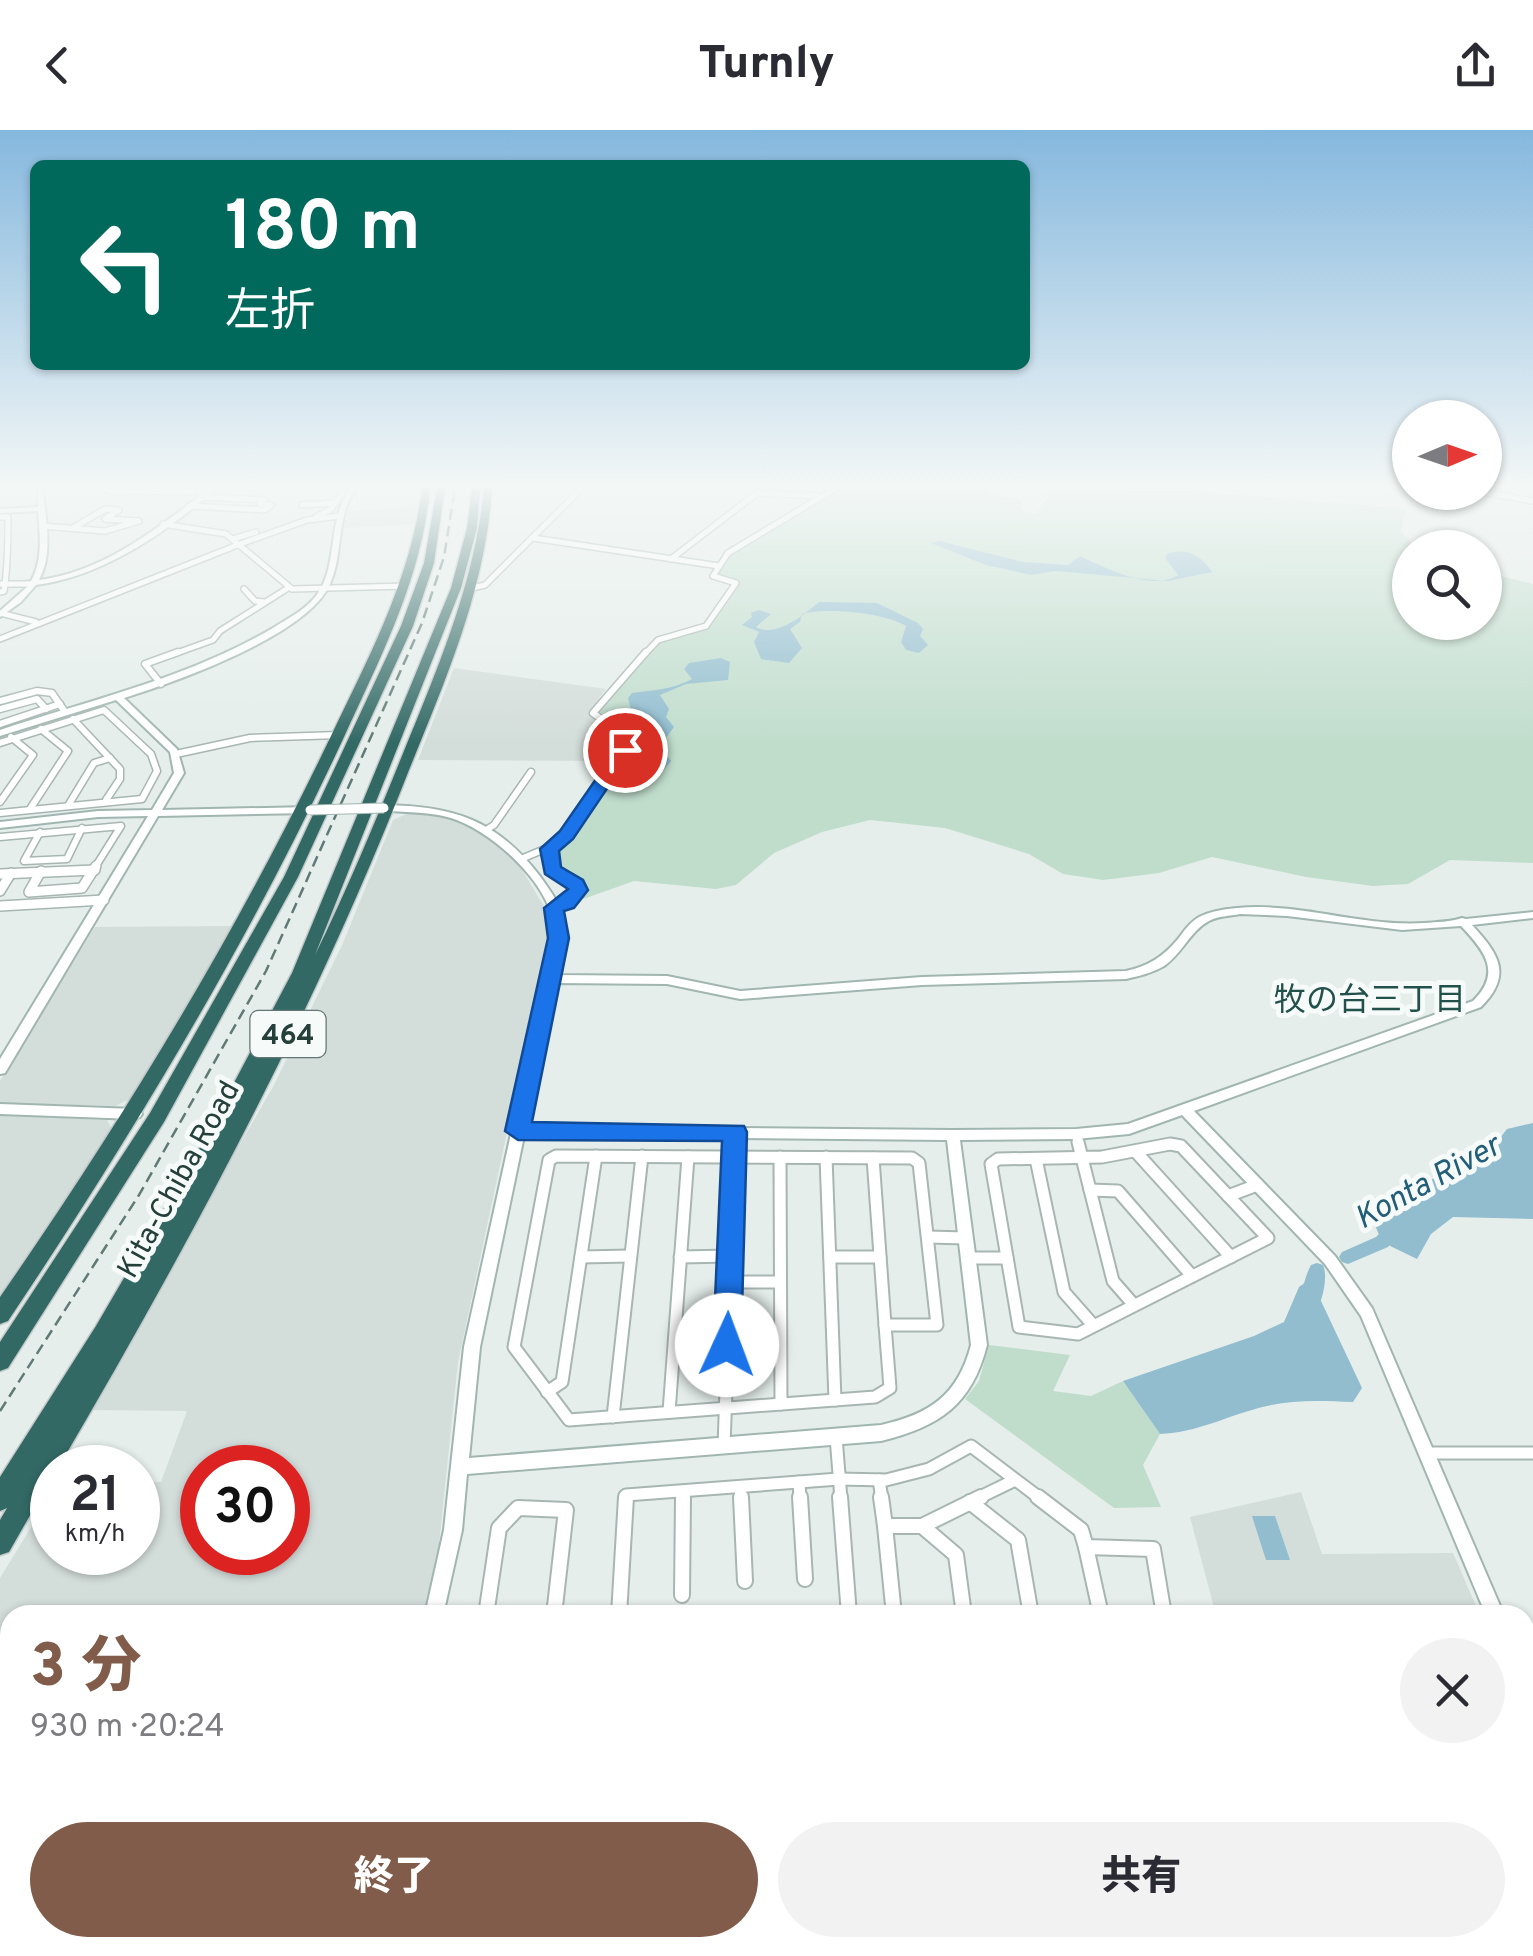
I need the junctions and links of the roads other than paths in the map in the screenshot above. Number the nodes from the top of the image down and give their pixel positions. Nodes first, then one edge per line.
1 (34, 573) edge
2 (38, 573) edge
3 (81, 573) edge
4 (152, 573) edge
5 (271, 573) edge
6 (330, 573) edge
7 (410, 573) edge
8 (425, 573) edge
9 (460, 573) edge
10 (474, 573) edge
11 (497, 573) edge
12 (715, 573) edge
13 (3, 584) edge
14 (31, 584) junction
15 (406, 586) junction
16 (288, 588) junction
17 (325, 588) junction
18 (472, 588) junction
19 (244, 589) dead end
20 (0, 592) edge
21 (266, 602) junction
22 (1, 612) edge
23 (36, 622) junction
24 (0, 639) edge
25 (161, 684) junction
26 (118, 697) junction
27 (0, 701) edge
28 (0, 709) edge
29 (46, 709) junction
30 (66, 712) junction
31 (41, 729) junction
32 (2, 730) edge
33 (339, 735) junction
34 (13, 739) junction
35 (0, 744) edge
36 (176, 754) junction
37 (110, 758) junction
38 (531, 772) dead end
39 (106, 800) junction
40 (0, 802) edge
41 (69, 804) junction
42 (387, 808) junction
43 (30, 809) junction
44 (306, 810) junction
45 (156, 812) junction
46 (0, 813) edge
47 (0, 825) edge
48 (82, 828) junction
49 (486, 830) junction
50 (40, 832) junction
51 (0, 838) edge
52 (550, 849) junction
53 (521, 859) junction
54 (94, 870) junction
55 (41, 871) junction
56 (11, 873) junction
57 (0, 874) edge
58 (0, 892) edge
59 (104, 900) junction
60 (0, 906) edge
61 (554, 908) junction
62 (1533, 914) edge
63 (1462, 921) junction
64 (550, 980) junction
65 (0, 1070) edge
66 (0, 1109) edge
67 (1186, 1112) junction
68 (135, 1114) junction
69 (518, 1131) junction
70 (735, 1132) junction
71 (953, 1134) junction
72 (1076, 1134) junction
73 (1136, 1152) junction
74 (596, 1156) junction
75 (642, 1156) junction
76 (688, 1157) junction
77 (734, 1157) junction
78 (780, 1157) junction
79 (826, 1157) junction
80 (873, 1158) junction
81 (1082, 1158) junction
82 (1036, 1159) junction
83 (1257, 1185) junction
84 (1090, 1190) junction
85 (1228, 1196) junction
86 (928, 1238) junction
87 (966, 1238) junction
88 (581, 1256) junction
89 (630, 1256) junction
90 (680, 1256) junction
91 (730, 1256) junction
92 (830, 1257) junction
93 (880, 1257) junction
94 (1231, 1257) junction
95 (969, 1258) junction
96 (1007, 1258) junction
97 (1192, 1276) junction
98 (730, 1282) junction
99 (780, 1282) junction
100 (1134, 1305) junction
101 (0, 1315) edge
102 (886, 1325) junction
103 (1093, 1325) junction
104 (0, 1360) edge
105 (547, 1392) junction
106 (835, 1400) junction
107 (781, 1404) junction
108 (724, 1408) junction
109 (669, 1412) junction
110 (613, 1417) junction
111 (836, 1437) junction
112 (724, 1446) junction
113 (1428, 1453) junction
114 (1533, 1453) edge
115 (458, 1467) junction
116 (839, 1479) junction
117 (879, 1480) junction
118 (1015, 1480) junction
119 (798, 1482) junction
120 (740, 1486) junction
121 (683, 1491) junction
122 (0, 1499) edge
123 (970, 1502) junction
124 (885, 1526) junction
125 (922, 1526) junction
126 (0, 1543) edge
127 (1086, 1547) junction
128 (806, 1579) dead end
129 (744, 1581) dead end
130 (682, 1595) dead end
131 (436, 1605) edge
132 (487, 1605) edge
133 (555, 1605) edge
134 (620, 1605) edge
135 (849, 1605) edge
136 (893, 1605) edge
137 (963, 1605) edge
138 (1029, 1605) edge
139 (1099, 1605) edge
140 (1162, 1605) edge
141 (1491, 1605) edge

1 - 14 street
2 - 14 street
3 - 14 street
4 - 23 street
5 - 16 street
6 - 17 street
7 - 15 highway
8 - 104 highway, Kita-Chiba Road / 464
9 - 122 highway, Kita-Chiba Road / 464
10 - 18 highway, Kita-Chiba Road / 464
11 - 18 street
12 - 52 street
13 - 14 street
13 - 20 street
14 - 22 street
15 - 17 street
15 - 33 highway
16 - 17 street
16 - 21 street
17 - 25 street
18 - 42 highway, Kita-Chiba Road / 464
19 - 21 street
21 - 25 street
22 - 23 street
23 - 24 street
25 - 26 street
26 - 30 street
26 - 36 street
27 - 30 street
28 - 29 street
29 - 30 street
29 - 32 street
30 - 31 street
30 - 32 street
30 - 37 street
30 - 39 street
31 - 34 street
31 - 43 street
32 - 34 street
33 - 36 street
33 - 44 highway
34 - 35 street
34 - 40 street
36 - 45 street
37 - 39 street
37 - 41 street
38 - 49 street
39 - 41 street
41 - 43 street
42 - 44 street, bridge
42 - 49 street
42 - 126 highway, Kita-Chiba Road / 464
43 - 46 street
44 - 45 street
44 - 68 highway
45 - 47 street
45 - 59 street
48 - 50 street
48 - 50 street
48 - 54 street
49 - 53 street
50 - 51 street
52 - 53 street
52 - 61 street
53 - 61 street
54 - 55 street
54 - 55 street
55 - 56 street
56 - 57 street
56 - 58 street
59 - 60 street
59 - 65 street
61 - 64 street
62 - 63 street
63 - 64 street
63 - 67 street
64 - 69 street
66 - 68 street
67 - 72 street
67 - 83 street
68 - 101 highway
69 - 70 street
69 - 115 street
70 - 71 street
70 - 77 street
71 - 72 street
71 - 87 street
72 - 81 street
73 - 81 street
73 - 85 street
73 - 94 street
74 - 75 street
74 - 88 street
74 - 105 street
75 - 76 street
75 - 89 street
76 - 77 street
76 - 90 street
77 - 78 street
77 - 91 street
78 - 79 street
78 - 99 street
79 - 80 street
79 - 92 street
80 - 86 street
80 - 93 street
81 - 82 street
81 - 84 street
82 - 96 street
82 - 103 street
83 - 85 street
83 - 113 street
84 - 97 street
84 - 100 street
85 - 94 street
86 - 87 street
86 - 102 street
87 - 95 street
88 - 89 street
88 - 105 street
89 - 110 street
90 - 91 street
90 - 109 street
91 - 98 street
92 - 93 street
92 - 106 street
93 - 102 street
94 - 97 street
95 - 96 street
95 - 111 street
96 - 103 street
97 - 100 street
98 - 99 street
98 - 108 street
99 - 107 street
100 - 103 street
102 - 106 street
105 - 110 street
106 - 107 street
107 - 108 street
108 - 109 street
108 - 112 street
109 - 110 street
111 - 112 street
111 - 116 street
112 - 115 street
113 - 114 street
113 - 141 street
115 - 131 street
116 - 117 street
116 - 119 street
116 - 135 street
117 - 118 street
117 - 124 street
118 - 123 street
118 - 127 street
119 - 120 street
119 - 128 street
120 - 121 street
120 - 129 street
121 - 130 street
121 - 134 street
123 - 125 street
123 - 138 street
124 - 125 street
124 - 136 street
125 - 137 street
127 - 139 street
127 - 140 street
132 - 133 street

